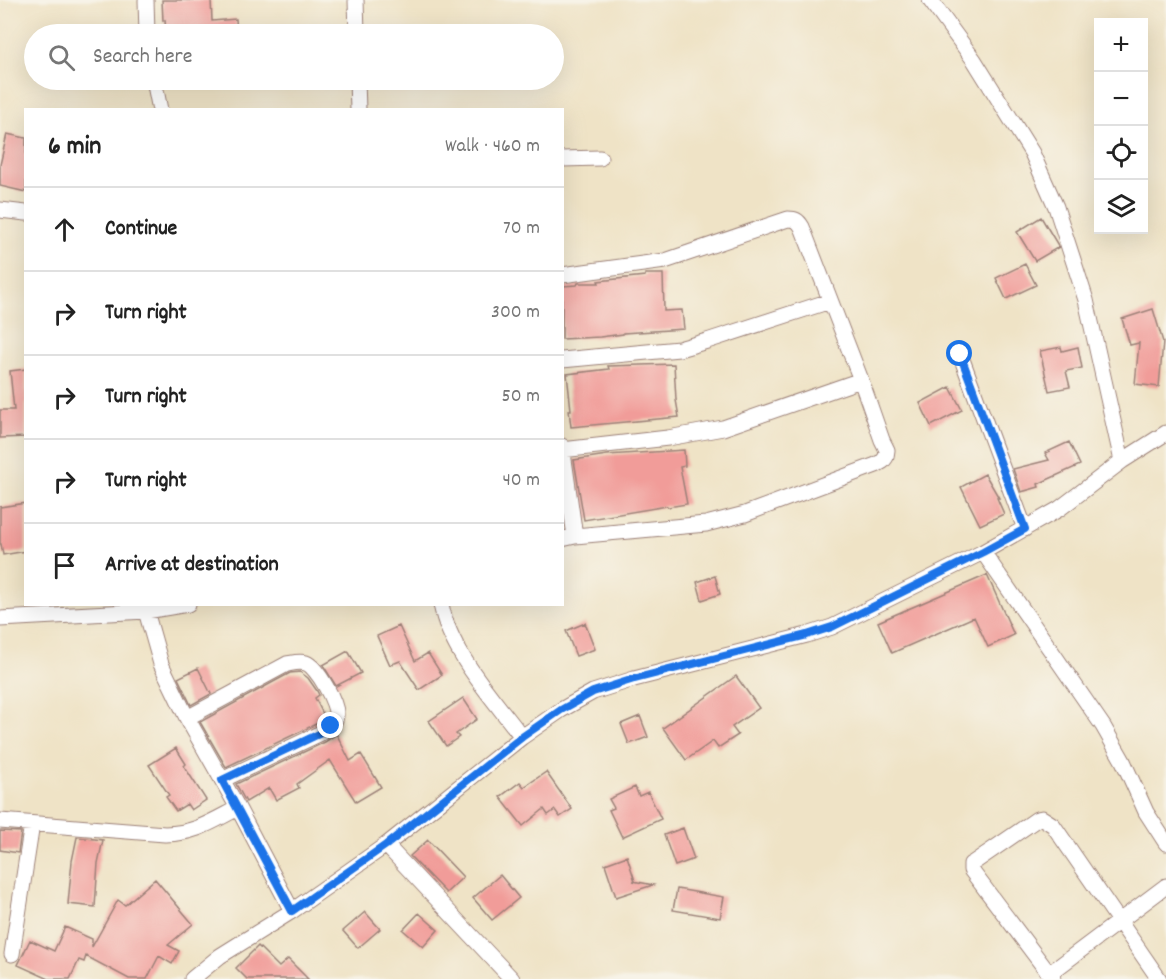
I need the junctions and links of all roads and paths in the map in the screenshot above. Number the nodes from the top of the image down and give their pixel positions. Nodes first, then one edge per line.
1 (146, 0) edge
2 (356, 0) edge
3 (930, 0) edge
4 (147, 24) edge
5 (357, 24) edge
6 (156, 90) edge
7 (357, 90) edge
8 (160, 108) edge
9 (358, 108) edge
10 (600, 158) dead end
11 (564, 159) edge
12 (0, 210) edge
13 (24, 213) edge
14 (564, 275) edge
15 (830, 301) junction
16 (960, 354) dead end
17 (564, 360) edge
18 (861, 380) junction
19 (1166, 433) edge
20 (564, 449) edge
21 (1122, 461) junction
22 (564, 464) edge
23 (1025, 529) junction
24 (569, 537) edge
25 (983, 552) junction
26 (166, 606) edge
27 (441, 606) edge
28 (145, 608) edge
29 (0, 619) edge
30 (187, 717) junction
31 (522, 737) junction
32 (222, 780) junction
33 (238, 808) junction
34 (0, 821) edge
35 (32, 824) junction
36 (1166, 843) edge
37 (386, 845) junction
38 (1166, 886) edge
39 (292, 911) junction
40 (1119, 921) junction
41 (12, 954) dead end
42 (1051, 977) edge
43 (192, 979) edge
44 (512, 979) edge
45 (1159, 979) edge

1 - 4 street
2 - 5 street
3 - 21 street
6 - 8 street
7 - 9 street
10 - 11 street
12 - 13 street
14 - 15 street
15 - 17 street
15 - 18 street
16 - 23 street
18 - 20 street
18 - 24 street
19 - 21 street
21 - 23 street
22 - 24 street
23 - 25 street
25 - 31 street
25 - 36 street
26 - 28 street
27 - 31 street
28 - 29 street
28 - 30 street
30 - 32 street
30 - 32 street
31 - 37 street
32 - 33 street
33 - 35 street
33 - 39 street
34 - 35 street
35 - 41 street
37 - 39 street
37 - 44 street
38 - 40 street
39 - 43 street
40 - 42 street
40 - 42 street
40 - 45 street

